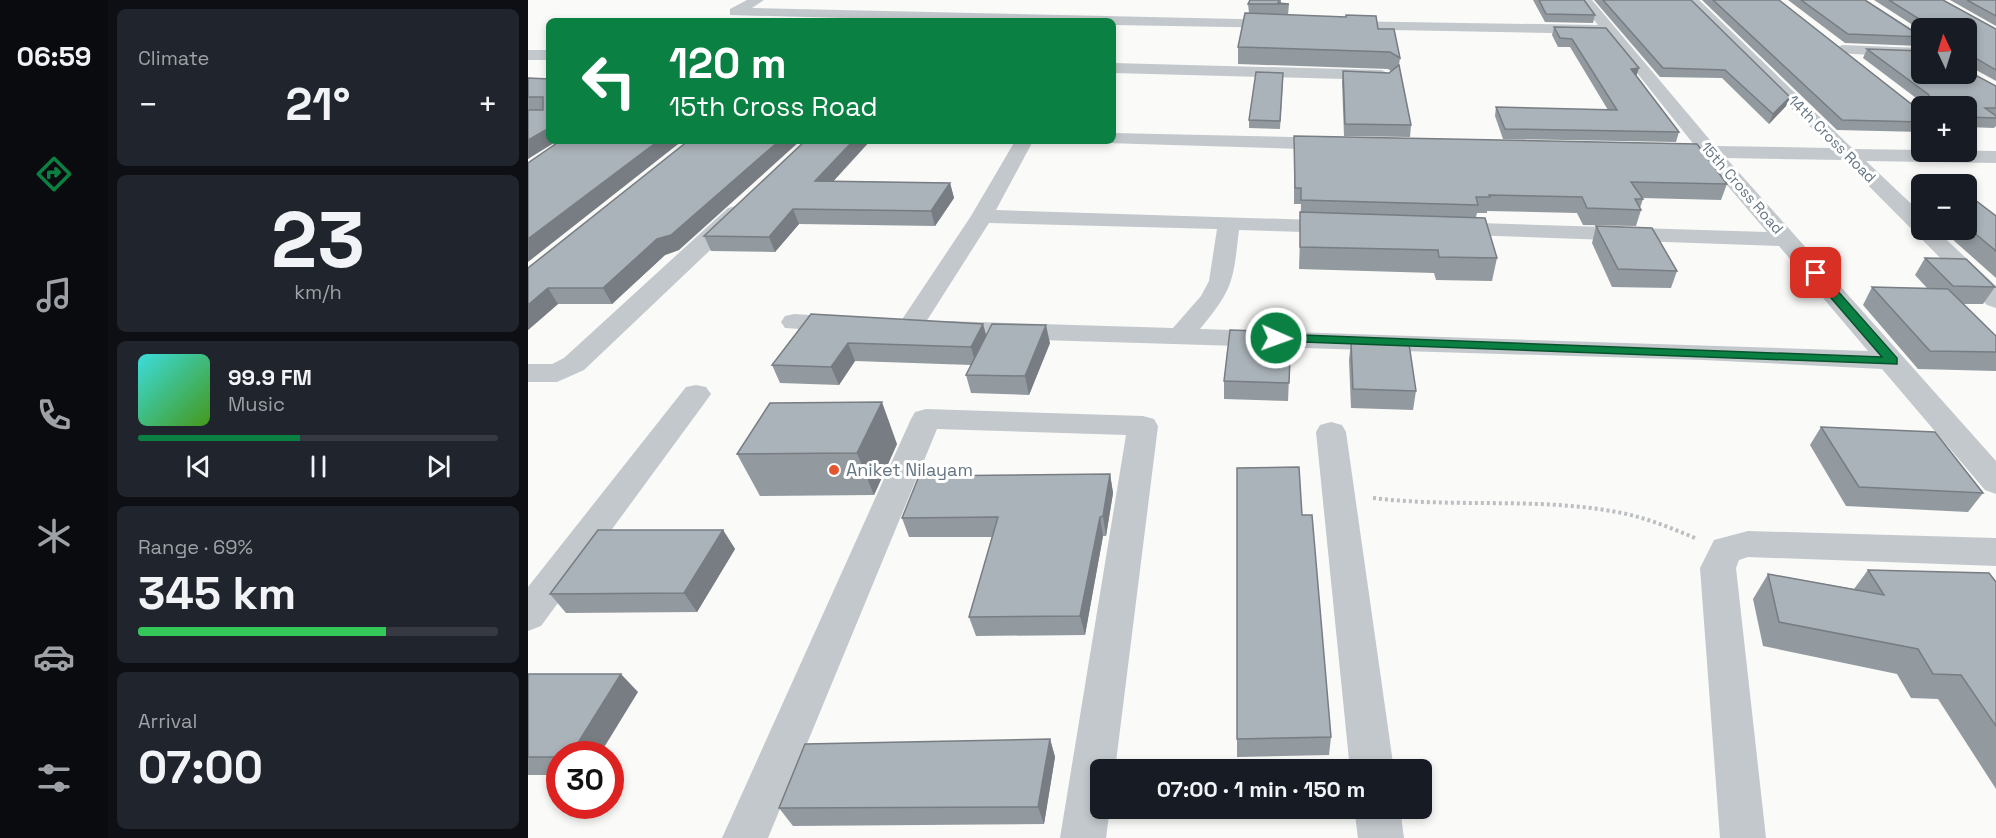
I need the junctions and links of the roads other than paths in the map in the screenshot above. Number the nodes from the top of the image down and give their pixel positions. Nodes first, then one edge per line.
1 (757, 0) edge
2 (1585, 0) edge
3 (1691, 0) edge
4 (1103, 17) edge
5 (1301, 24) edge
6 (1325, 25) edge
7 (1609, 30) junction
8 (1911, 52) edge
9 (528, 55) edge
10 (546, 55) edge
11 (1860, 64) edge
12 (1116, 68) edge
13 (1388, 76) edge
14 (1116, 139) edge
15 (1022, 144) edge
16 (1352, 144) edge
17 (1638, 150) edge
18 (1710, 152) junction
19 (1911, 154) edge
20 (1977, 154) edge
21 (1849, 155) junction
22 (1996, 157) edge
23 (752, 198) edge
24 (982, 216) junction
25 (1911, 216) edge
26 (1229, 223) junction
27 (1359, 227) edge
28 (1430, 229) edge
29 (1785, 238) junction
30 (1935, 240) edge
31 (1996, 300) edge
32 (794, 322) dead end
33 (891, 326) junction
34 (1181, 334) junction
35 (1892, 361) junction
36 (528, 373) edge
37 (696, 394) dead end
38 (1331, 432) dead end
39 (1996, 482) edge
40 (1996, 552) edge
41 (528, 615) edge
42 (1371, 759) edge
43 (1378, 819) edge
44 (745, 838) edge
45 (1083, 838) edge
46 (1381, 838) edge
47 (1743, 838) edge

1 - 4 street
2 - 7 street, 15th Cross Road
3 - 21 street, 14th Cross Road
4 - 5 street
6 - 7 street
7 - 18 street, 15th Cross Road
8 - 11 street
9 - 10 street
12 - 13 street
14 - 16 street
15 - 24 street
17 - 18 street
18 - 21 street
18 - 29 street, 15th Cross Road
19 - 21 street
20 - 22 street
21 - 25 street, 14th Cross Road
23 - 36 street
24 - 26 street
24 - 33 street
26 - 27 street
26 - 34 street
28 - 29 street
29 - 35 street, 15th Cross Road
30 - 31 street, 14th Cross Road
32 - 33 street
33 - 34 street
34 - 35 street
35 - 39 street, 15th Cross Road
37 - 41 street
38 - 42 street
40 - 47 street
43 - 46 street
44 - 45 street

